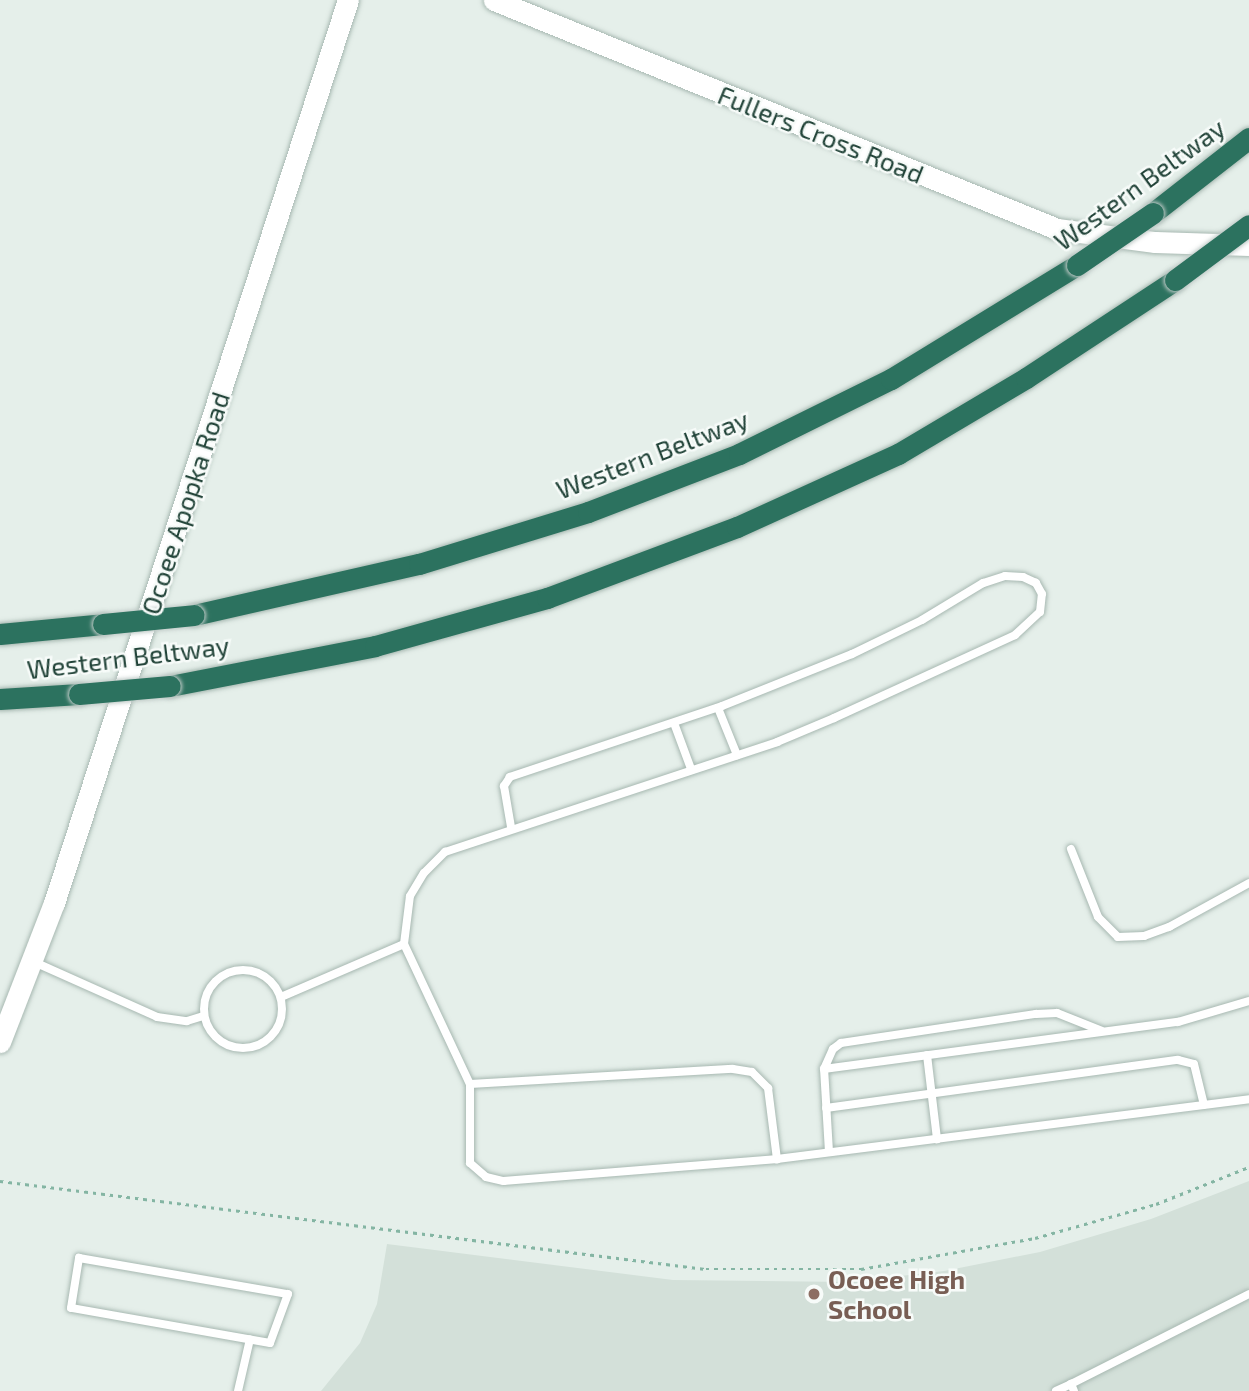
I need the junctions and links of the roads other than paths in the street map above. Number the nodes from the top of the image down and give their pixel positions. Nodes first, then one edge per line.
1 (348, 0) edge
2 (494, 0) edge
3 (1249, 138) edge
4 (1249, 225) edge
5 (1249, 245) edge
6 (0, 634) edge
7 (0, 699) edge
8 (718, 708) junction
9 (674, 723) junction
10 (737, 755) junction
11 (691, 769) junction
12 (511, 827) junction
13 (1071, 849) dead end
14 (1249, 883) edge
15 (404, 944) junction
16 (32, 961) junction
17 (281, 997) junction
18 (1249, 1001) edge
19 (203, 1016) junction
20 (1102, 1031) junction
21 (0, 1042) edge
22 (927, 1055) junction
23 (824, 1069) junction
24 (470, 1084) junction
25 (932, 1093) junction
26 (1249, 1099) edge
27 (1204, 1105) junction
28 (826, 1108) junction
29 (937, 1139) junction
30 (829, 1152) junction
31 (777, 1159) junction
32 (1249, 1294) edge
33 (250, 1339) junction
34 (1072, 1388) edge
35 (237, 1391) edge
36 (1056, 1391) edge

1 - 16 main road, Ocoee Apopka Road
2 - 5 main road, Fullers Cross Road
3 - 6 highway, Western Beltway, bridge
4 - 7 highway, Western Beltway, bridge
8 - 9 lane
8 - 10 lane
8 - 10 lane
9 - 11 lane
9 - 12 lane
10 - 11 lane
11 - 12 lane
12 - 15 lane
13 - 14 lane
15 - 17 lane
15 - 24 lane
16 - 19 lane
16 - 21 main road, Ocoee Apopka Road
17 - 19 lane
17 - 19 lane
18 - 20 lane
20 - 22 lane
20 - 23 lane
22 - 23 lane
22 - 25 lane
23 - 28 lane
24 - 31 lane
24 - 31 lane
25 - 27 lane
25 - 28 lane
25 - 29 lane
26 - 27 lane
27 - 29 lane
28 - 30 lane
29 - 30 lane
30 - 31 lane
32 - 34 lane
33 - 33 lane
33 - 35 lane
34 - 36 lane

